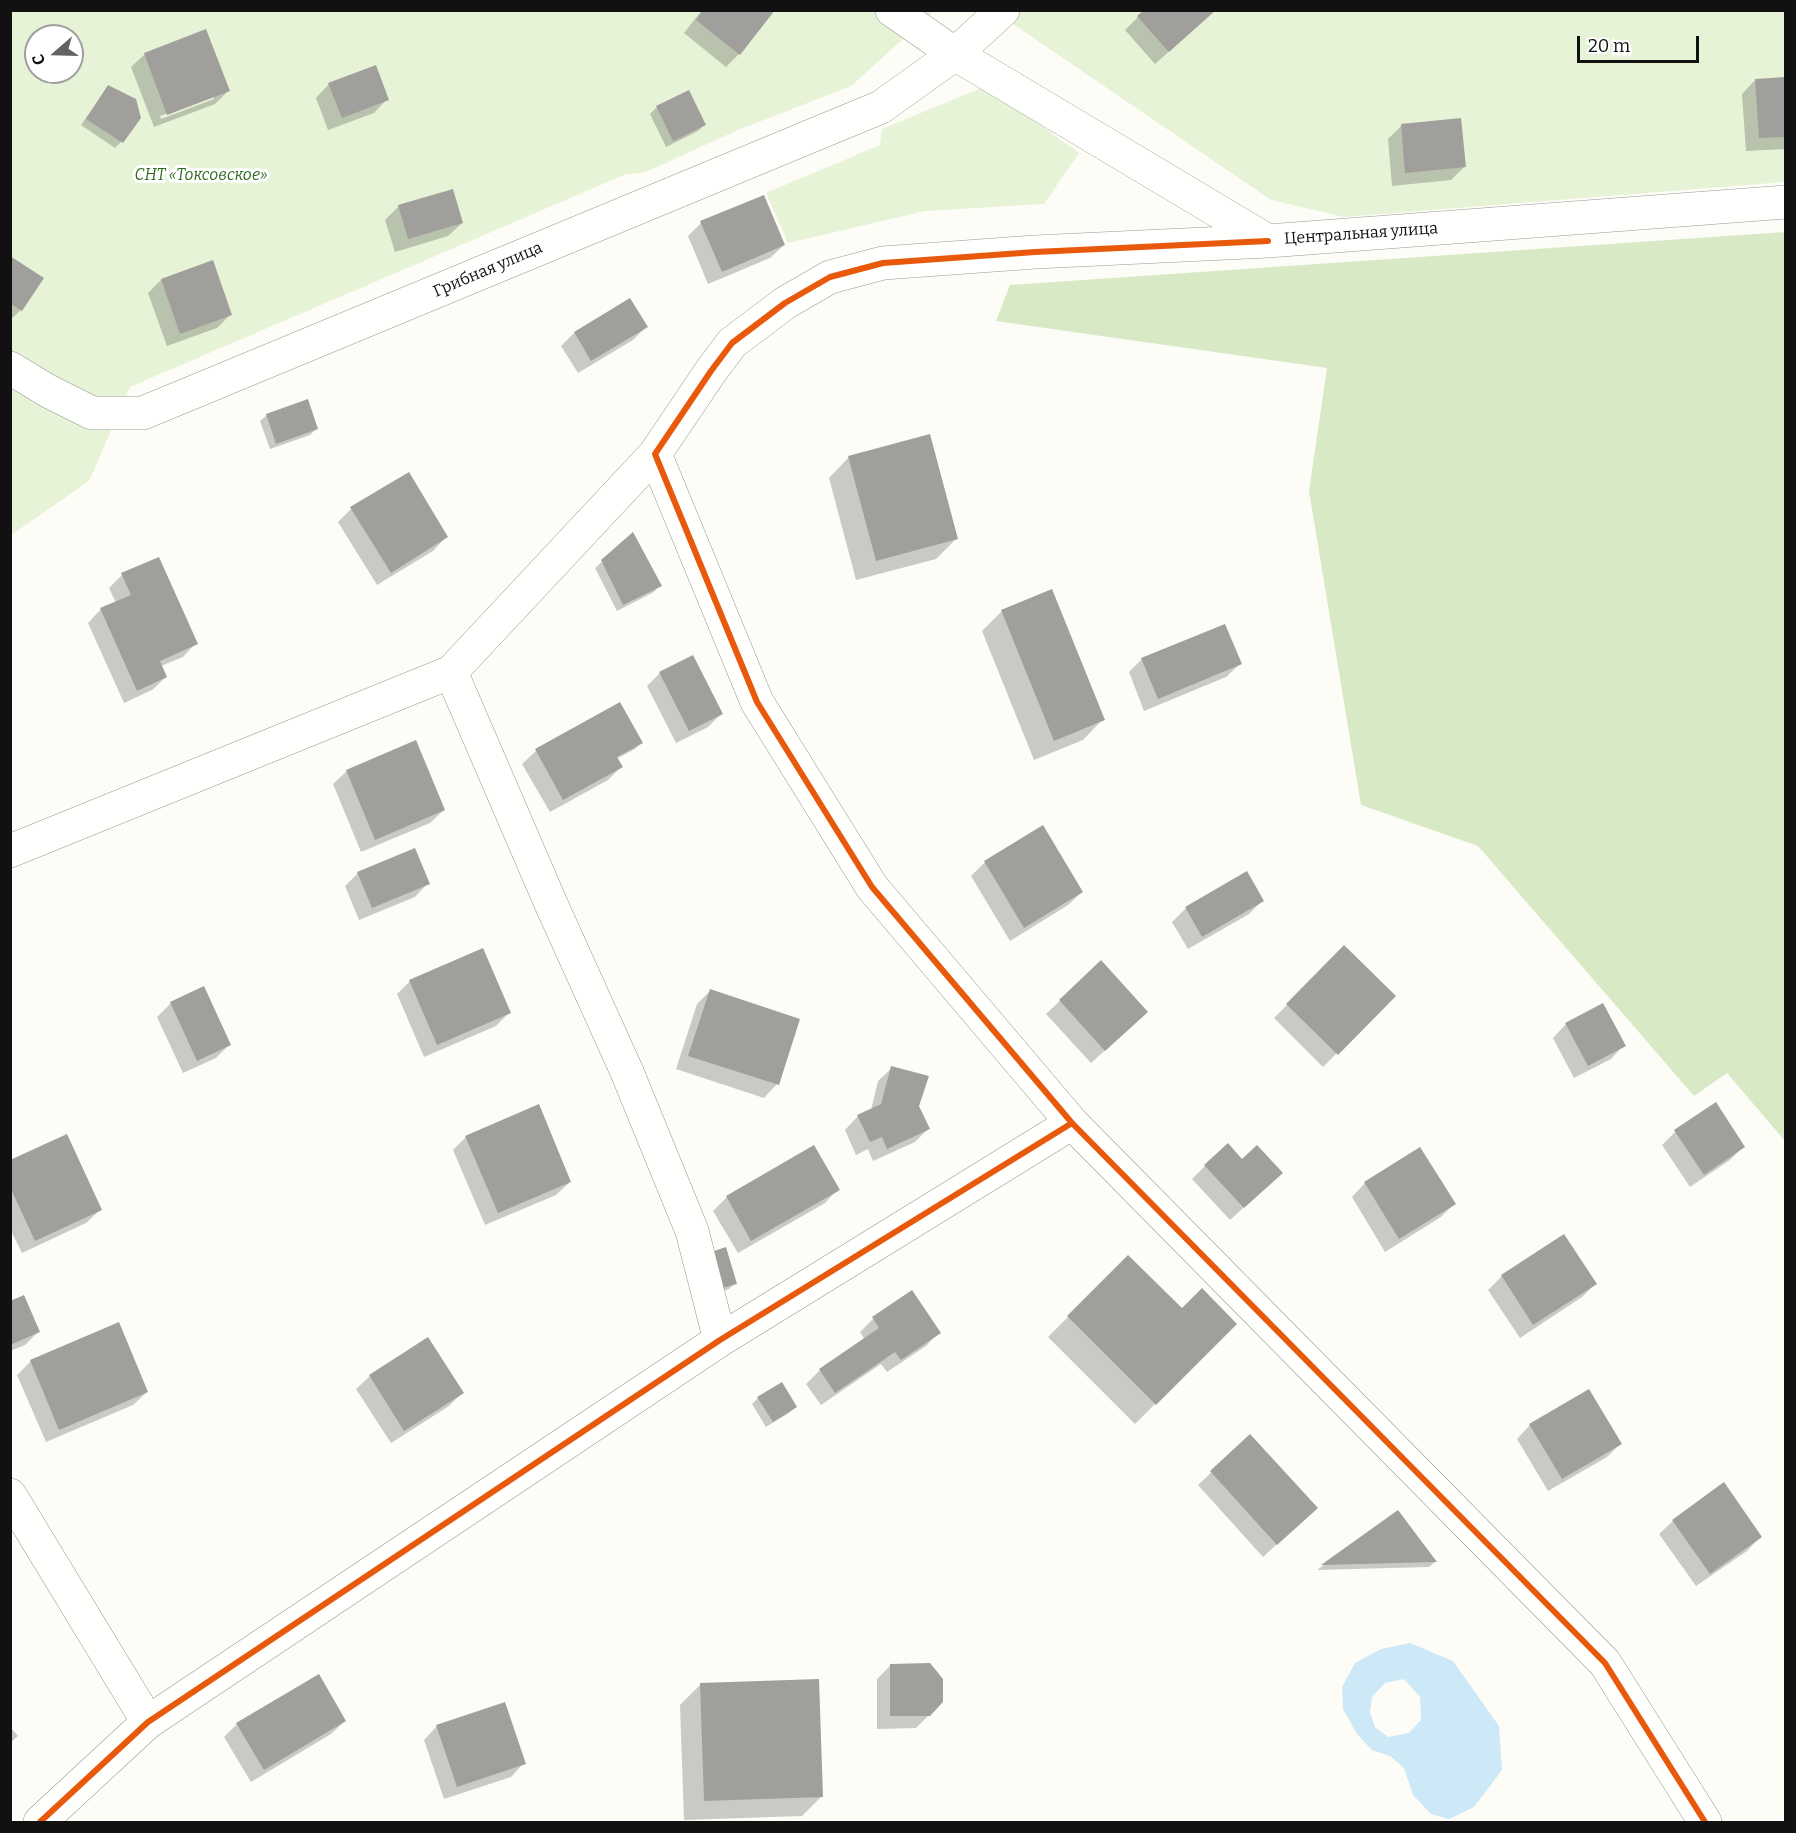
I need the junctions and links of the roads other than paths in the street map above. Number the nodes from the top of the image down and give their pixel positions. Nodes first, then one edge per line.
1 (892, 10) edge
2 (1003, 10) edge
3 (956, 54) junction
4 (1785, 202) edge
5 (1268, 241) junction
6 (10, 368) edge
7 (655, 454) junction
8 (451, 672) junction
9 (10, 851) edge
10 (1072, 1123) junction
11 (720, 1340) junction
12 (10, 1495) edge
13 (148, 1722) junction
14 (40, 1822) edge
15 (1705, 1822) edge

1 - 3 street, Центральная улица
2 - 3 street, Грибная улица
3 - 5 street, Центральная улица
3 - 6 street, Грибная улица
4 - 5 street, Центральная улица
5 - 7 street
7 - 8 street
7 - 10 street
8 - 9 street
8 - 11 street
10 - 11 street
10 - 15 street
11 - 13 street
12 - 13 street
13 - 14 street

